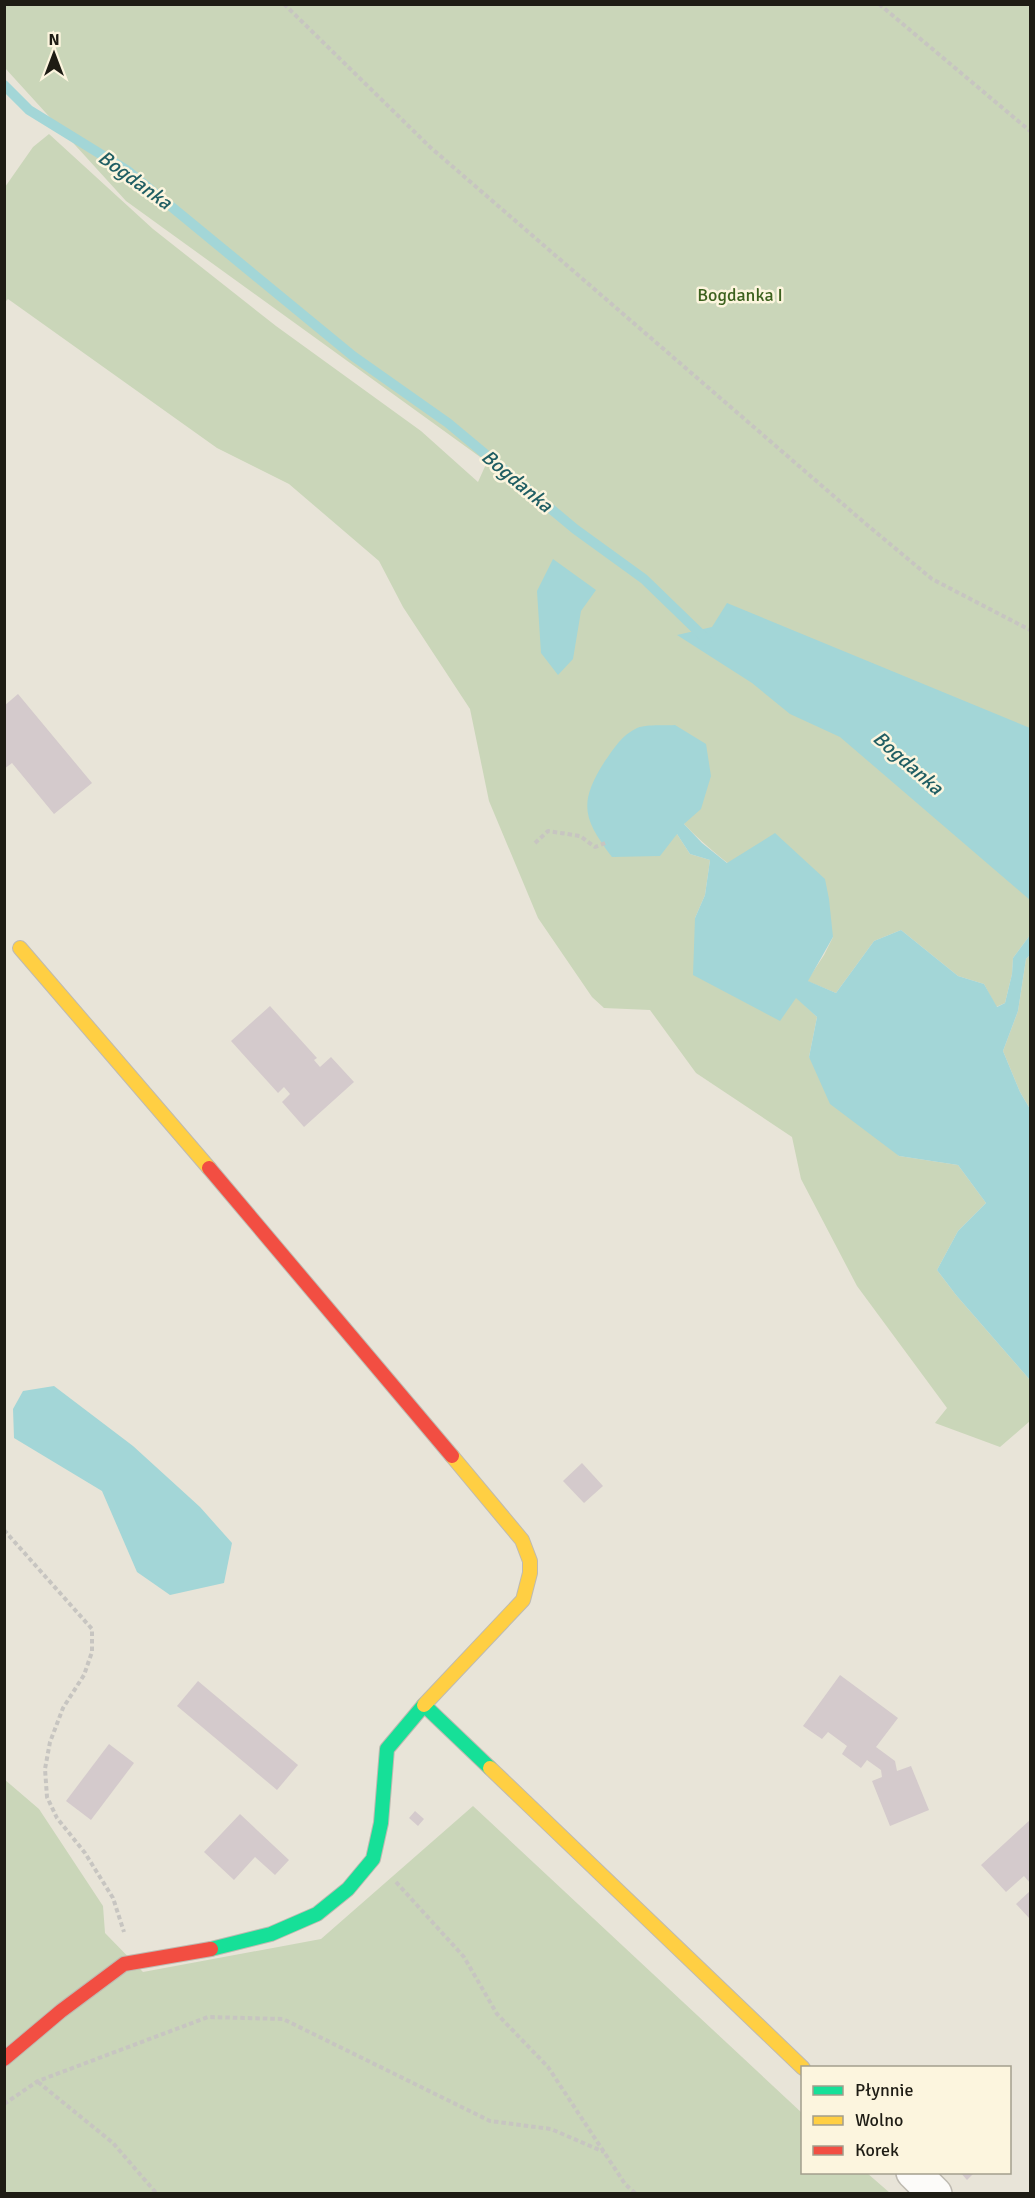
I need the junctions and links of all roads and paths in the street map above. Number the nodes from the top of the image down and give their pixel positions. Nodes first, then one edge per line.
1 (284, 4) edge
2 (879, 4) edge
3 (1030, 132) edge
4 (1030, 630) edge
5 (608, 842) dead end
6 (535, 843) dead end
7 (20, 948) dead end
8 (4, 1530) edge
9 (424, 1705) junction
10 (373, 1858) junction
11 (124, 1964) junction
12 (4, 2059) edge
13 (802, 2066) edge
14 (38, 2081) junction
15 (4, 2104) edge
16 (604, 2152) junction
17 (915, 2174) edge
18 (157, 2193) edge
19 (636, 2193) edge
20 (935, 2193) edge

1 - 4 path
2 - 3 path
5 - 6 path
7 - 9 street
8 - 11 path
9 - 10 street
9 - 13 street
10 - 11 street
10 - 16 path
11 - 12 street
14 - 15 path
14 - 16 path
14 - 18 path
16 - 19 path
17 - 20 street

